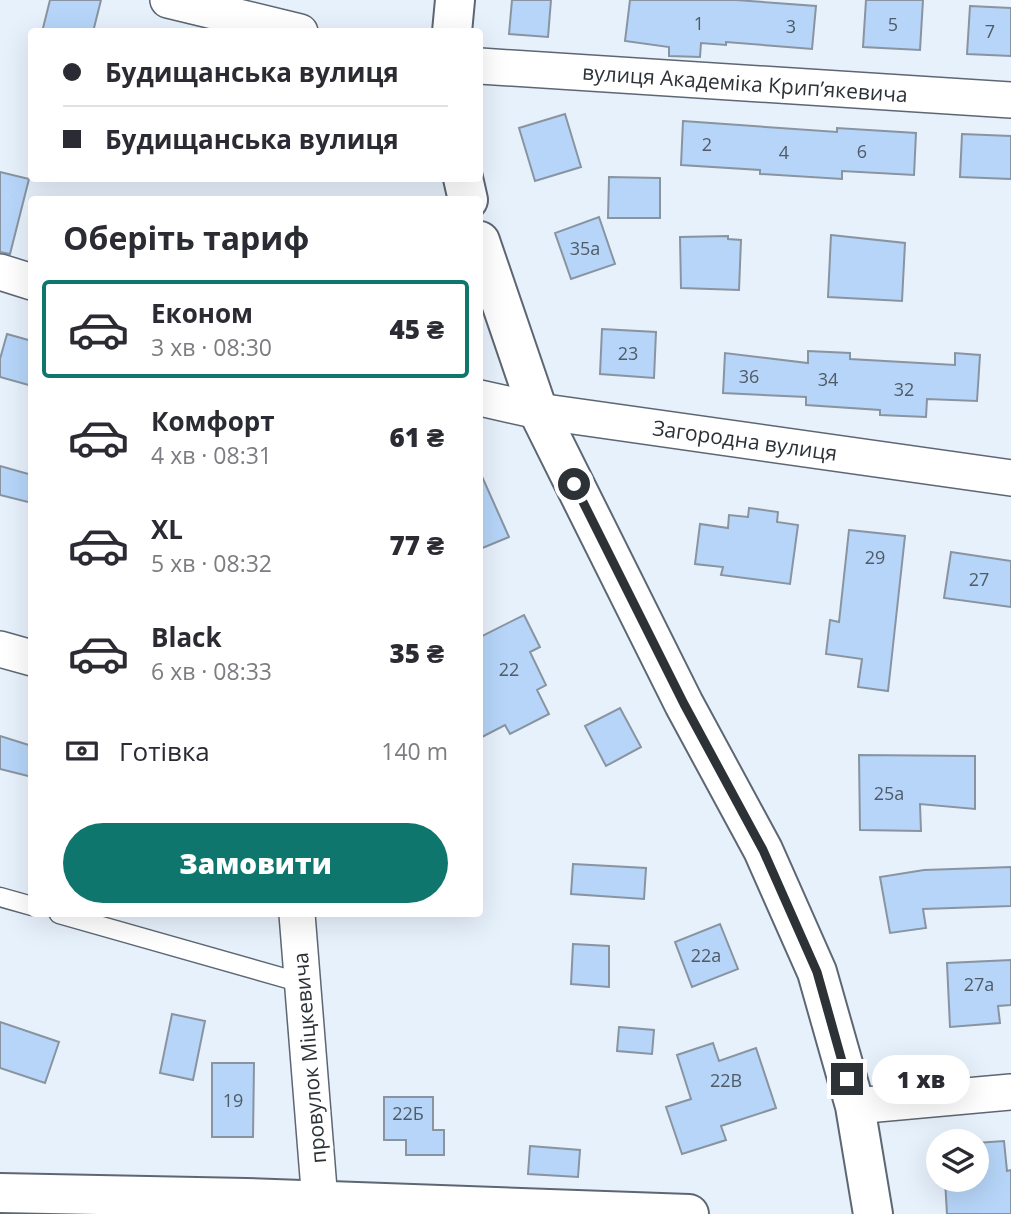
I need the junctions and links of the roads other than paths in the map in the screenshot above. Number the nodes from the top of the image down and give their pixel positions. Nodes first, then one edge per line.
1 (168, 0) edge
2 (455, 0) edge
3 (284, 28) edge
4 (452, 28) edge
5 (483, 66) edge
6 (1011, 100) edge
7 (483, 250) edge
8 (0, 272) edge
9 (28, 281) edge
10 (483, 399) edge
11 (538, 411) junction
12 (1011, 478) edge
13 (0, 649) edge
14 (28, 657) edge
15 (0, 897) edge
16 (28, 905) edge
17 (70, 917) edge
18 (297, 917) edge
19 (302, 983) junction
20 (1011, 1092) edge
21 (855, 1106) junction
22 (0, 1193) edge
23 (320, 1202) junction
24 (246, 1206) edge
25 (689, 1214) edge
26 (873, 1214) edge

1 - 3 street
2 - 4 street
5 - 6 street, вулиця Академіка Крипʼякевича
7 - 11 street
8 - 9 street
10 - 11 street, Загородна вулиця
11 - 12 street, Загородна вулиця
11 - 21 street
13 - 14 street
15 - 16 lane
17 - 19 lane
18 - 19 street, провулок Міцкевича
19 - 23 street, провулок Міцкевича
20 - 21 street
21 - 26 street
22 - 24 street
23 - 24 street
23 - 25 street

